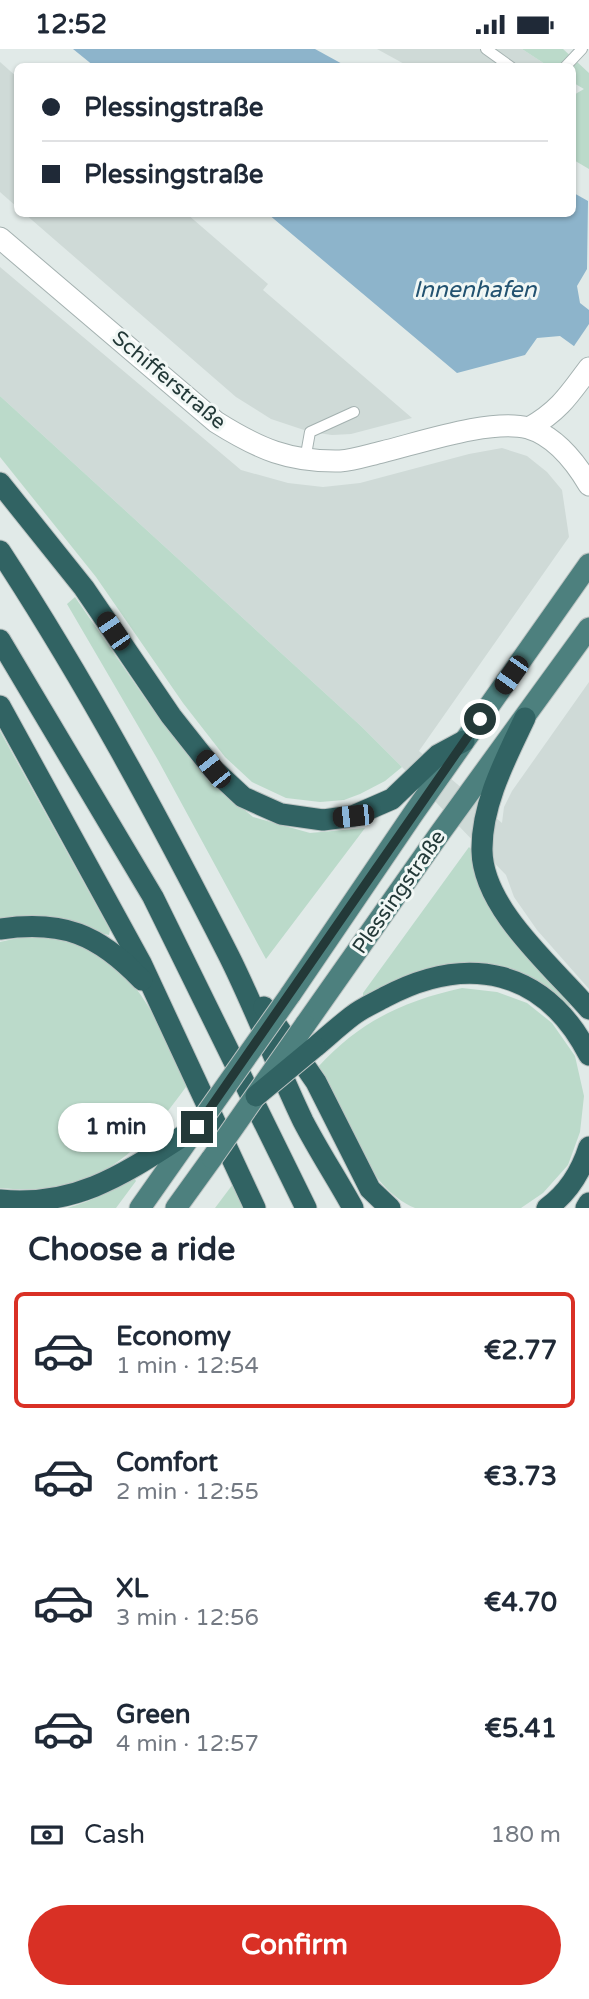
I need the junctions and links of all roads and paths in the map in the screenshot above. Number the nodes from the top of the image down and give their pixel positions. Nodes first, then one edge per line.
1 (485, 49) edge
2 (582, 49) edge
3 (504, 63) edge
4 (569, 63) edge
5 (0, 238) edge
6 (589, 368) edge
7 (354, 412) dead end
8 (529, 428) junction
9 (306, 460) junction
10 (0, 483) edge
11 (589, 485) edge
12 (0, 551) edge
13 (589, 564) edge
14 (589, 628) edge
15 (0, 640) edge
16 (0, 706) edge
17 (525, 718) junction
18 (464, 741) junction
19 (0, 929) edge
20 (231, 960) junction
21 (156, 996) junction
22 (589, 1009) edge
23 (589, 1055) edge
24 (256, 1096) junction
25 (197, 1127) junction
26 (589, 1147) edge
27 (0, 1200) edge
28 (589, 1203) edge
29 (140, 1208) edge
30 (176, 1208) edge
31 (255, 1208) edge
32 (306, 1208) edge
33 (353, 1208) edge
34 (390, 1208) edge
35 (547, 1208) edge
36 (586, 1208) edge

1 - 3 lane
2 - 4 lane
5 - 9 street, Schifferstraße
6 - 8 street
7 - 9 lane
8 - 9 street, Schifferstraße
8 - 11 street
10 - 18 highway
12 - 20 highway
13 - 18 highway, Plessingstraße
14 - 17 highway, Plessingstraße
15 - 32 highway
16 - 21 highway
17 - 22 highway
17 - 24 highway, Plessingstraße, bridge
18 - 25 highway, Plessingstraße, bridge
19 - 21 highway
20 - 33 highway
20 - 34 highway
21 - 31 highway
23 - 24 highway, bridge
24 - 30 highway, Plessingstraße, bridge
25 - 27 highway
25 - 29 highway, Plessingstraße
26 - 35 highway
28 - 36 highway

